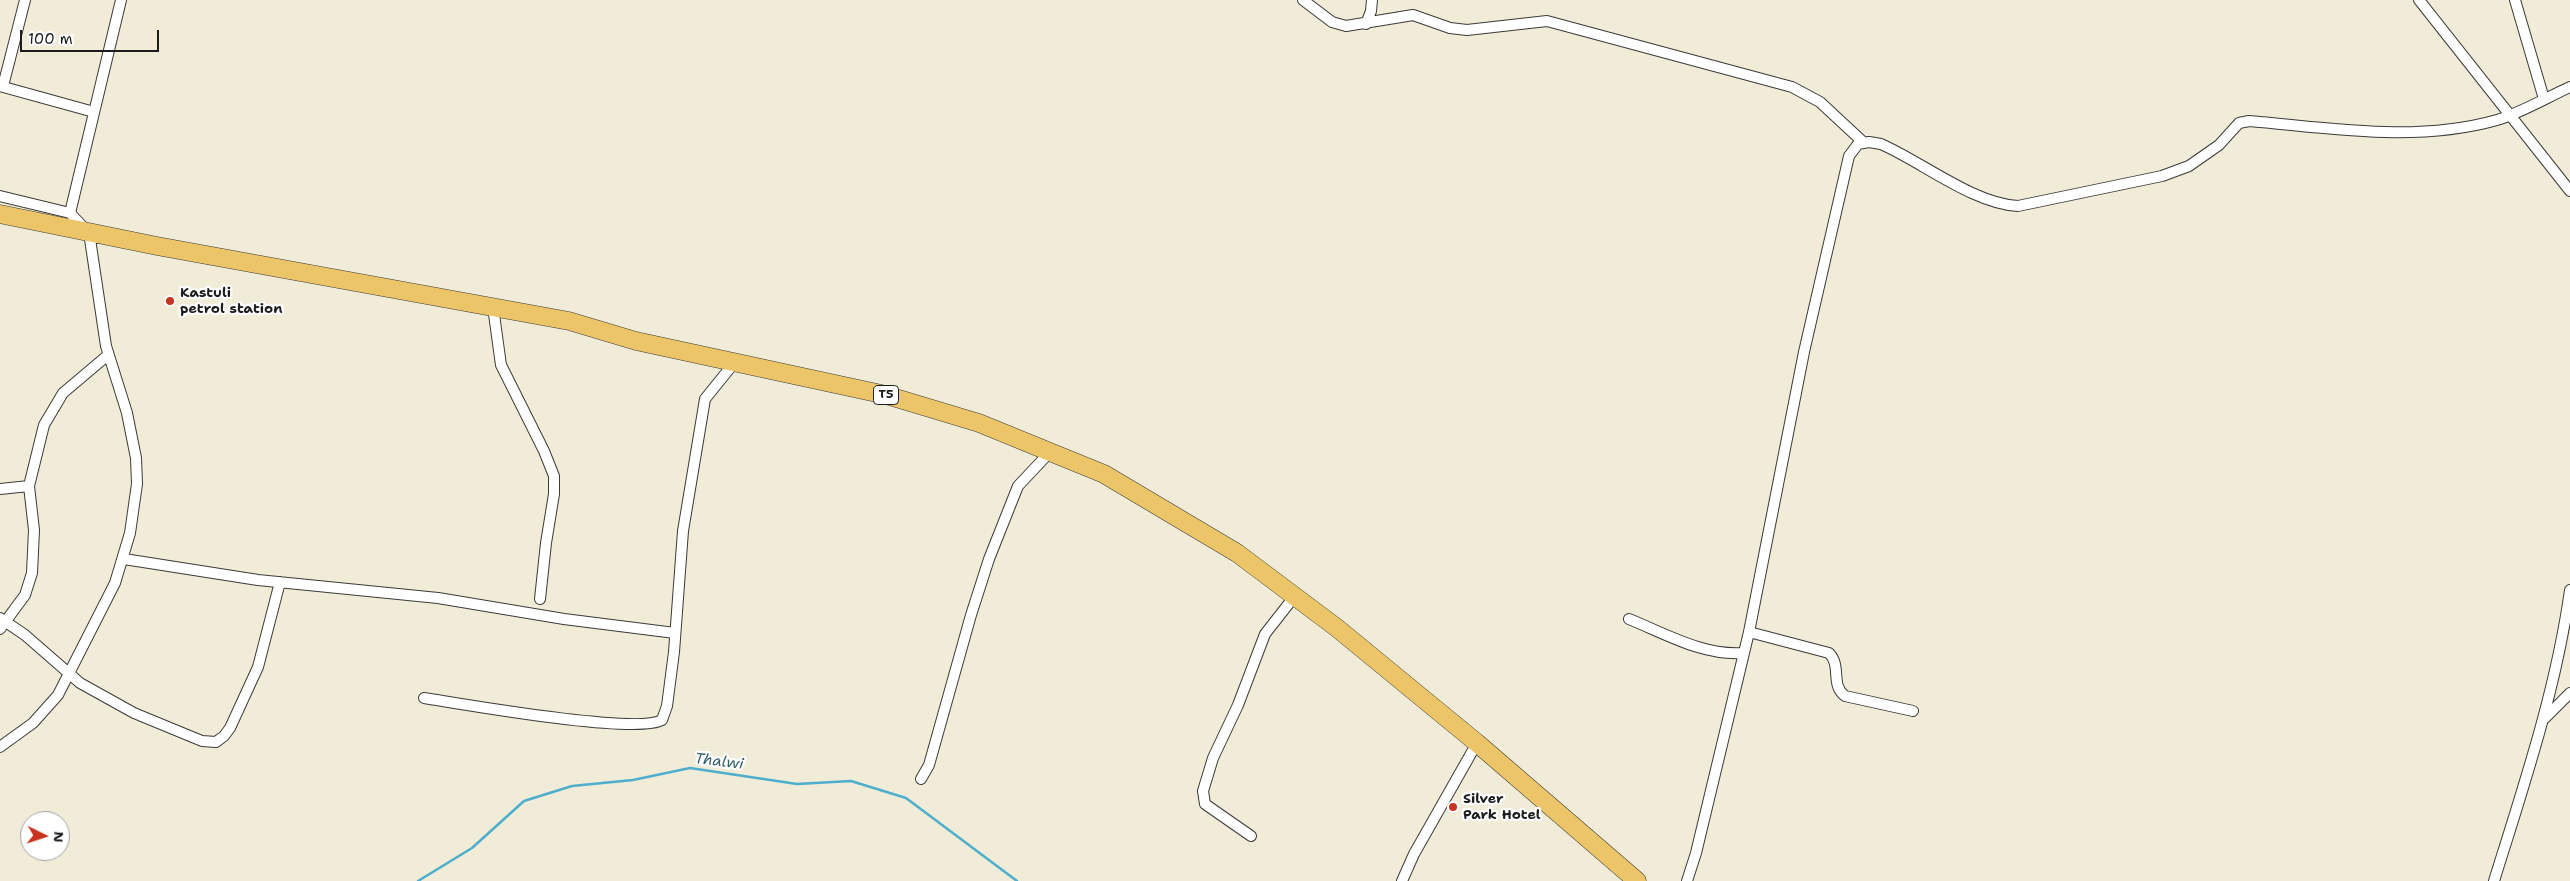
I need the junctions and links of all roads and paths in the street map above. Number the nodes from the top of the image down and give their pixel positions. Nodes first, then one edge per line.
1 (26, 0) edge
2 (121, 0) edge
3 (1303, 0) edge
4 (1372, 0) edge
5 (2418, 0) edge
6 (2515, 0) edge
7 (1366, 24) junction
8 (2, 86) edge
9 (2570, 87) edge
10 (2544, 99) junction
11 (94, 112) junction
12 (2510, 115) junction
13 (1863, 142) junction
14 (2570, 190) edge
15 (0, 196) edge
16 (70, 213) junction
17 (0, 214) edge
18 (87, 231) junction
19 (108, 236) junction
20 (493, 307) junction
21 (108, 355) junction
22 (734, 364) junction
23 (1050, 452) junction
24 (29, 486) junction
25 (0, 489) edge
26 (124, 559) junction
27 (280, 582) junction
28 (2570, 590) edge
29 (1294, 597) junction
30 (540, 598) dead end
31 (1629, 619) dead end
32 (2, 622) edge
33 (1749, 632) junction
34 (675, 633) junction
35 (1744, 653) junction
36 (68, 674) junction
37 (2570, 692) edge
38 (424, 698) dead end
39 (1913, 711) dead end
40 (2544, 719) junction
41 (1477, 743) junction
42 (0, 747) edge
43 (922, 779) dead end
44 (1251, 836) dead end
45 (1402, 881) edge
46 (1637, 881) edge
47 (1687, 881) edge
48 (2494, 881) edge

1 - 8 street
2 - 11 street
3 - 7 street
4 - 7 street
5 - 12 street
6 - 10 street
7 - 13 street
8 - 11 street
9 - 10 street
10 - 12 street
11 - 16 street
12 - 13 street
12 - 14 street
13 - 33 street
15 - 16 street
16 - 18 street
17 - 18 highway, T5
18 - 19 highway, T5
19 - 20 highway, T5
19 - 21 street
20 - 22 highway, T5
20 - 30 street
21 - 24 street
21 - 26 street
22 - 23 highway, T5
22 - 34 street
23 - 29 highway, T5
23 - 43 street
24 - 25 street
24 - 32 street
26 - 27 street
26 - 36 street
27 - 34 street
27 - 36 street
28 - 40 street
29 - 41 highway, T5
29 - 44 street
31 - 35 street
32 - 36 street
33 - 35 street
33 - 39 street
34 - 38 street
35 - 47 street
36 - 42 street
37 - 40 street
40 - 48 street
41 - 45 street
41 - 46 highway, T5

